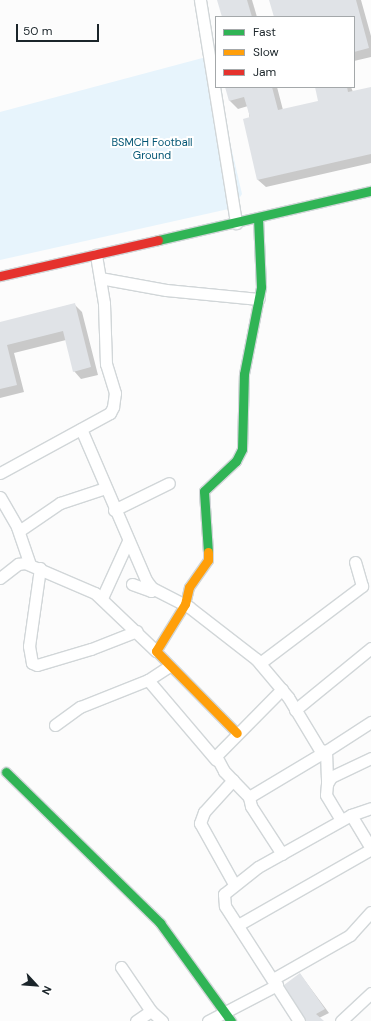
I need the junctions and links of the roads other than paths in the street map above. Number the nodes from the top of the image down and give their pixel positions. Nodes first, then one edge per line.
1 (200, 0) edge
2 (371, 191) edge
3 (258, 219) junction
4 (236, 223) junction
5 (96, 255) junction
6 (0, 276) edge
7 (100, 278) junction
8 (259, 298) junction
9 (81, 429) junction
10 (0, 473) edge
11 (169, 483) dead end
12 (105, 488) junction
13 (0, 497) edge
14 (114, 510) junction
15 (19, 531) junction
16 (128, 541) junction
17 (355, 562) dead end
18 (35, 566) junction
19 (0, 578) edge
20 (132, 584) dead end
21 (152, 588) junction
22 (102, 598) junction
23 (185, 604) junction
24 (137, 631) junction
25 (371, 648) edge
26 (156, 651) junction
27 (260, 664) junction
28 (168, 667) junction
29 (148, 680) junction
30 (282, 689) junction
31 (295, 710) junction
32 (371, 722) edge
33 (55, 725) dead end
34 (237, 733) junction
35 (326, 751) junction
36 (371, 758) edge
37 (216, 760) junction
38 (6, 772) dead end
39 (233, 780) junction
40 (327, 784) junction
41 (249, 796) junction
42 (371, 808) edge
43 (346, 817) junction
44 (371, 849) edge
45 (282, 854) junction
46 (234, 884) junction
47 (371, 912) edge
48 (238, 925) junction
49 (121, 967) dead end
50 (275, 982) junction
51 (371, 993) edge
52 (151, 1011) junction
53 (224, 1012) junction
54 (136, 1021) edge
55 (162, 1021) edge
56 (208, 1021) edge
57 (231, 1021) edge
58 (299, 1021) edge
59 (341, 1021) edge

1 - 4 street
2 - 3 street
3 - 4 street
3 - 8 street
4 - 5 street
5 - 6 street
5 - 7 street
7 - 8 street
7 - 9 street
8 - 23 street
9 - 10 street
9 - 12 street
11 - 14 street
12 - 14 street
12 - 15 street
13 - 15 street
14 - 16 street
15 - 18 street
16 - 21 street
16 - 22 street
17 - 27 street
18 - 19 street
18 - 22 street
18 - 24 street
20 - 21 street
21 - 23 street
22 - 24 street
23 - 26 street
23 - 27 street
24 - 26 street
25 - 31 street
26 - 28 street
27 - 30 street
28 - 29 street
28 - 34 street
29 - 33 street
29 - 37 street
30 - 31 street
30 - 34 street
31 - 35 street
32 - 35 street
34 - 37 street
35 - 40 street
35 - 41 street
36 - 40 street
37 - 39 street
38 - 53 street
39 - 41 street
39 - 46 street
40 - 43 street
41 - 45 street
42 - 43 street
43 - 44 street
43 - 45 street
44 - 48 street
45 - 46 street
46 - 48 street
47 - 50 street
48 - 50 street
49 - 52 street
50 - 53 street
50 - 58 street
51 - 59 street
52 - 54 street
52 - 55 street
53 - 56 street
53 - 57 street

